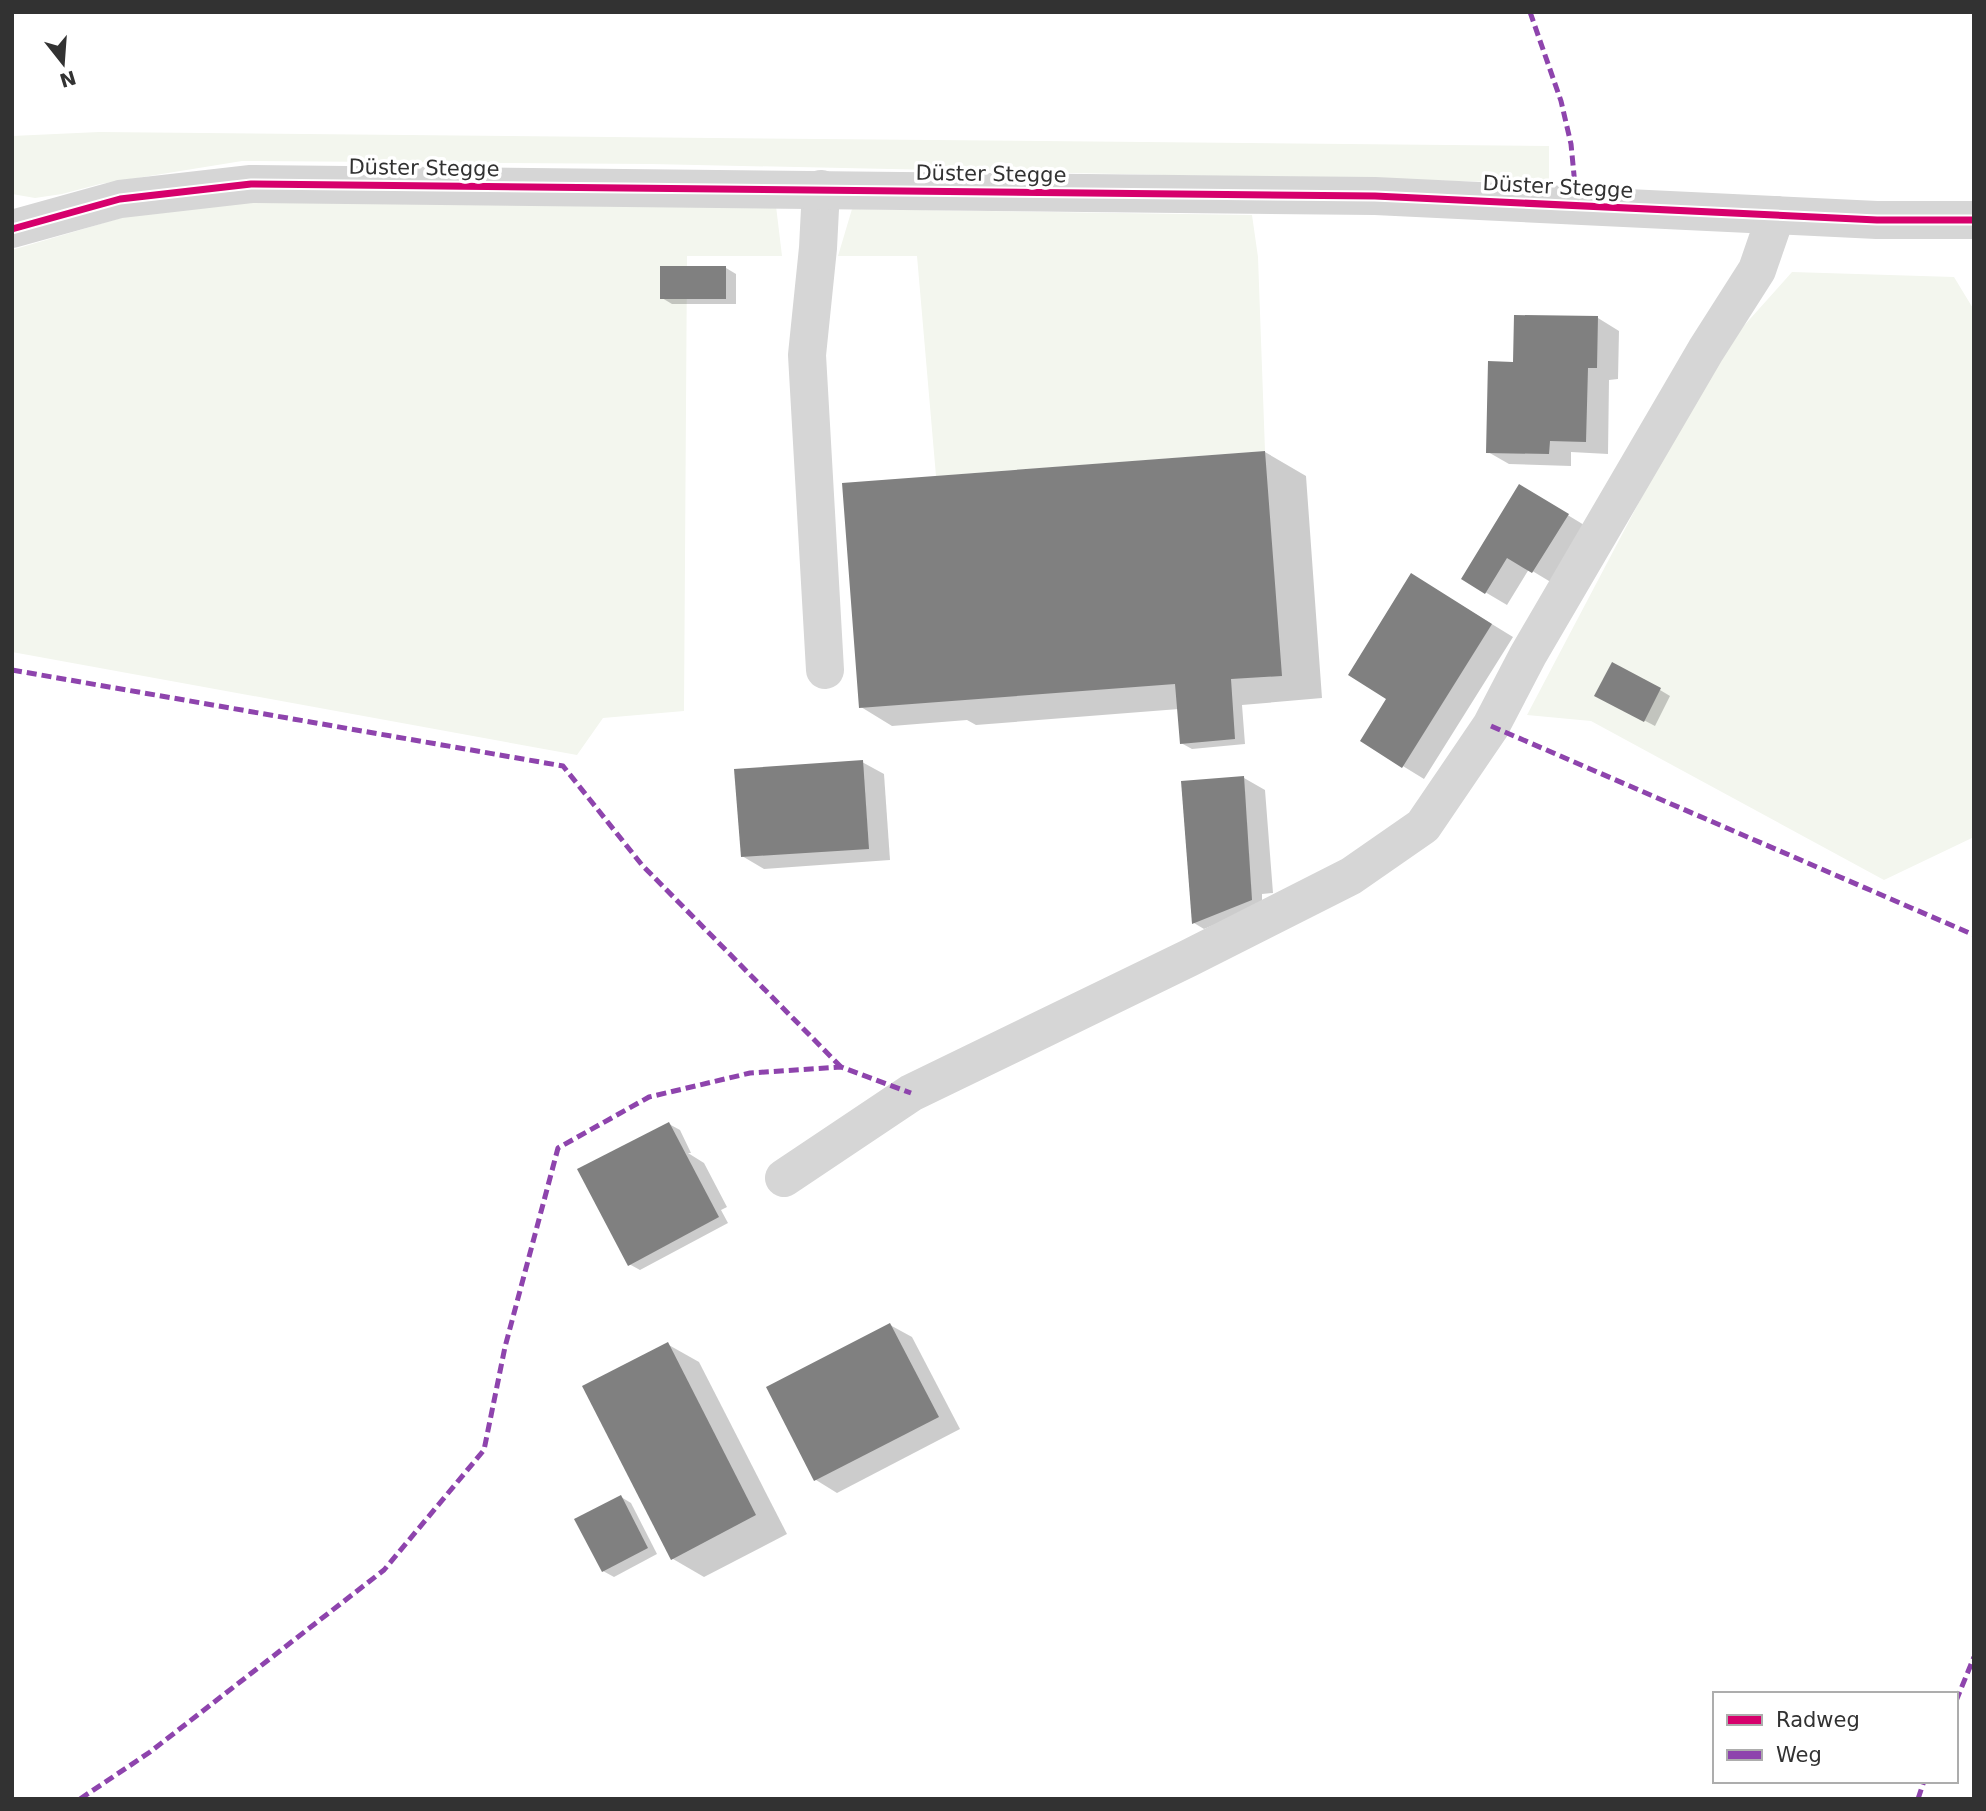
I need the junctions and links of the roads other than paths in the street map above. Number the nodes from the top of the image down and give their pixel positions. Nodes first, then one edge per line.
1 (821, 190) junction
2 (1776, 215) junction
3 (1974, 220) edge
4 (12, 229) edge
5 (825, 670) dead end
6 (784, 1178) dead end

1 - 2 street, Düster Stegge
1 - 4 street, Düster Stegge
1 - 5 street
2 - 3 street, Düster Stegge
2 - 6 street

